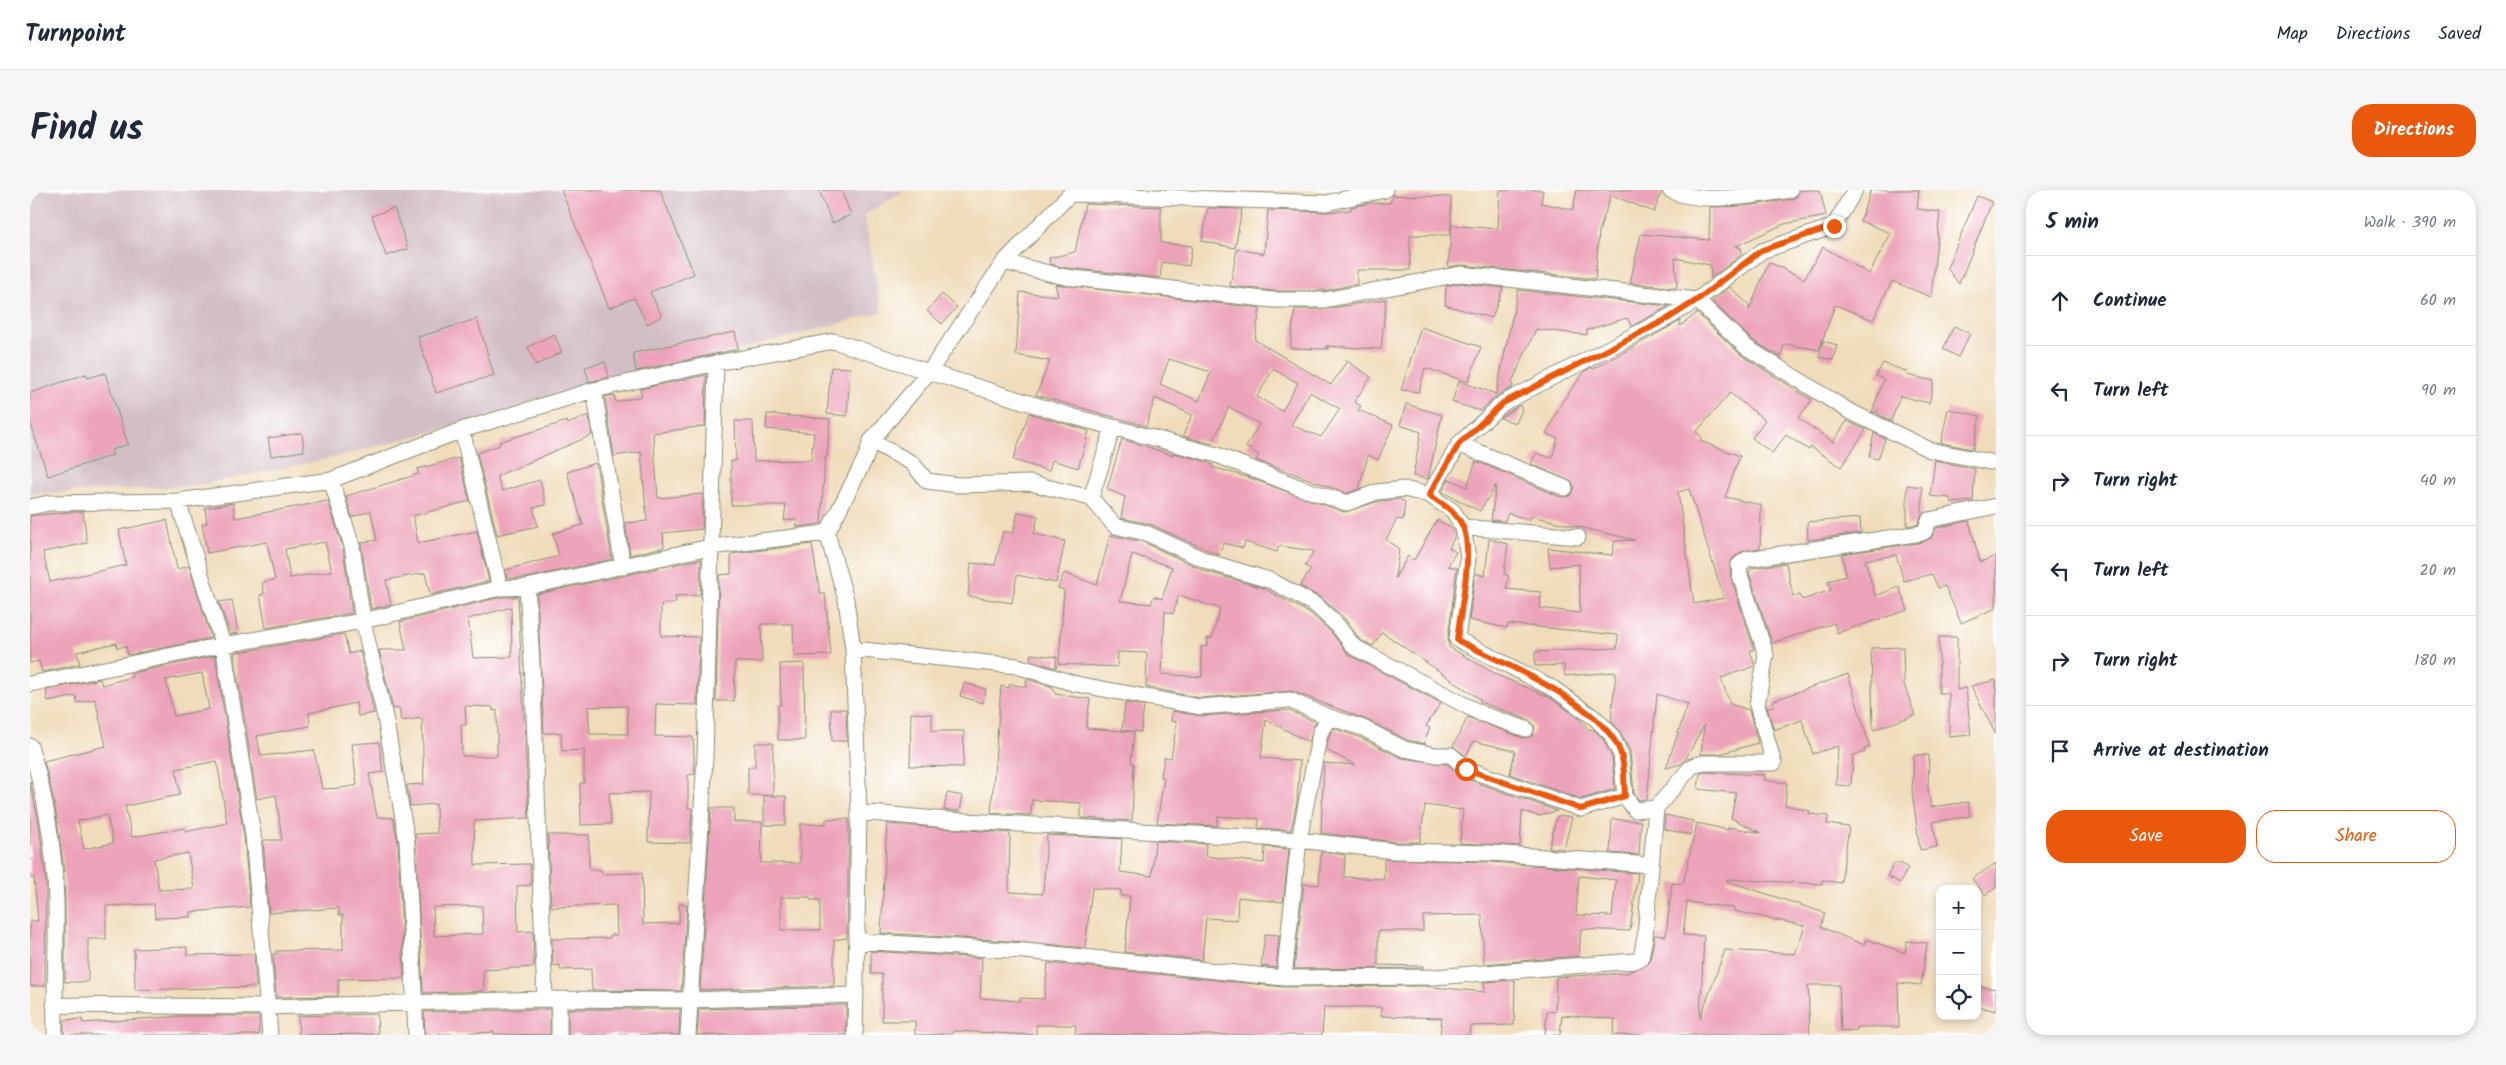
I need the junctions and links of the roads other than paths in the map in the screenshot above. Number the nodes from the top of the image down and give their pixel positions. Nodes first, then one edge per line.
1 (1386, 190) edge
2 (1670, 190) edge
3 (1790, 190) edge
4 (1856, 190) edge
5 (1072, 192) edge
6 (1004, 262) junction
7 (1697, 300) junction
8 (716, 363) junction
9 (929, 372) junction
10 (594, 390) junction
11 (1113, 427) junction
12 (462, 430) junction
13 (871, 441) junction
14 (1459, 444) junction
15 (1990, 462) dead end
16 (331, 480) junction
17 (1565, 488) dead end
18 (1429, 495) junction
19 (1091, 498) junction
20 (178, 501) junction
21 (1996, 506) edge
22 (30, 507) edge
23 (1463, 527) junction
24 (827, 532) junction
25 (1578, 537) dead end
26 (710, 547) junction
27 (623, 567) junction
28 (527, 587) junction
29 (500, 588) junction
30 (363, 621) junction
31 (223, 645) junction
32 (853, 649) junction
33 (30, 684) edge
34 (1329, 717) junction
35 (1526, 729) dead end
36 (30, 746) edge
37 (1625, 796) junction
38 (1656, 808) junction
39 (859, 812) junction
40 (1300, 840) junction
41 (1650, 865) junction
42 (856, 941) junction
43 (1284, 978) junction
44 (855, 995) junction
45 (552, 1000) junction
46 (690, 1000) junction
47 (414, 1004) junction
48 (54, 1005) junction
49 (268, 1006) junction
50 (55, 1035) edge
51 (270, 1035) edge
52 (416, 1035) edge
53 (559, 1035) edge
54 (688, 1035) edge
55 (855, 1035) edge

1 - 5 street
2 - 3 street
4 - 7 street
5 - 6 street
6 - 7 street
6 - 9 street
7 - 14 street
7 - 15 street
8 - 9 street
8 - 10 street
8 - 26 street
9 - 11 street
9 - 13 street
10 - 12 street
10 - 27 street
11 - 18 street
11 - 19 street
12 - 16 street
12 - 29 street
13 - 19 street
13 - 24 street
14 - 17 street
14 - 18 street
16 - 20 street
16 - 30 street
18 - 23 street
19 - 35 street
20 - 22 street
20 - 31 street
21 - 38 street
23 - 25 street
23 - 37 street
24 - 26 street
24 - 32 street
26 - 27 street
26 - 46 street
27 - 28 street
28 - 29 street
28 - 45 street
29 - 30 street
30 - 31 street
30 - 47 street
31 - 33 street
31 - 49 street
32 - 34 street
32 - 39 street
34 - 37 street
34 - 40 street
36 - 48 street
37 - 38 street
38 - 41 street
39 - 40 street
39 - 42 street
40 - 41 street
40 - 43 street
41 - 43 street
42 - 43 street
42 - 44 street
44 - 46 street
44 - 55 street
45 - 46 street
45 - 47 street
45 - 53 street
46 - 54 street
47 - 49 street
47 - 52 street
48 - 49 street
48 - 50 street
49 - 51 street

